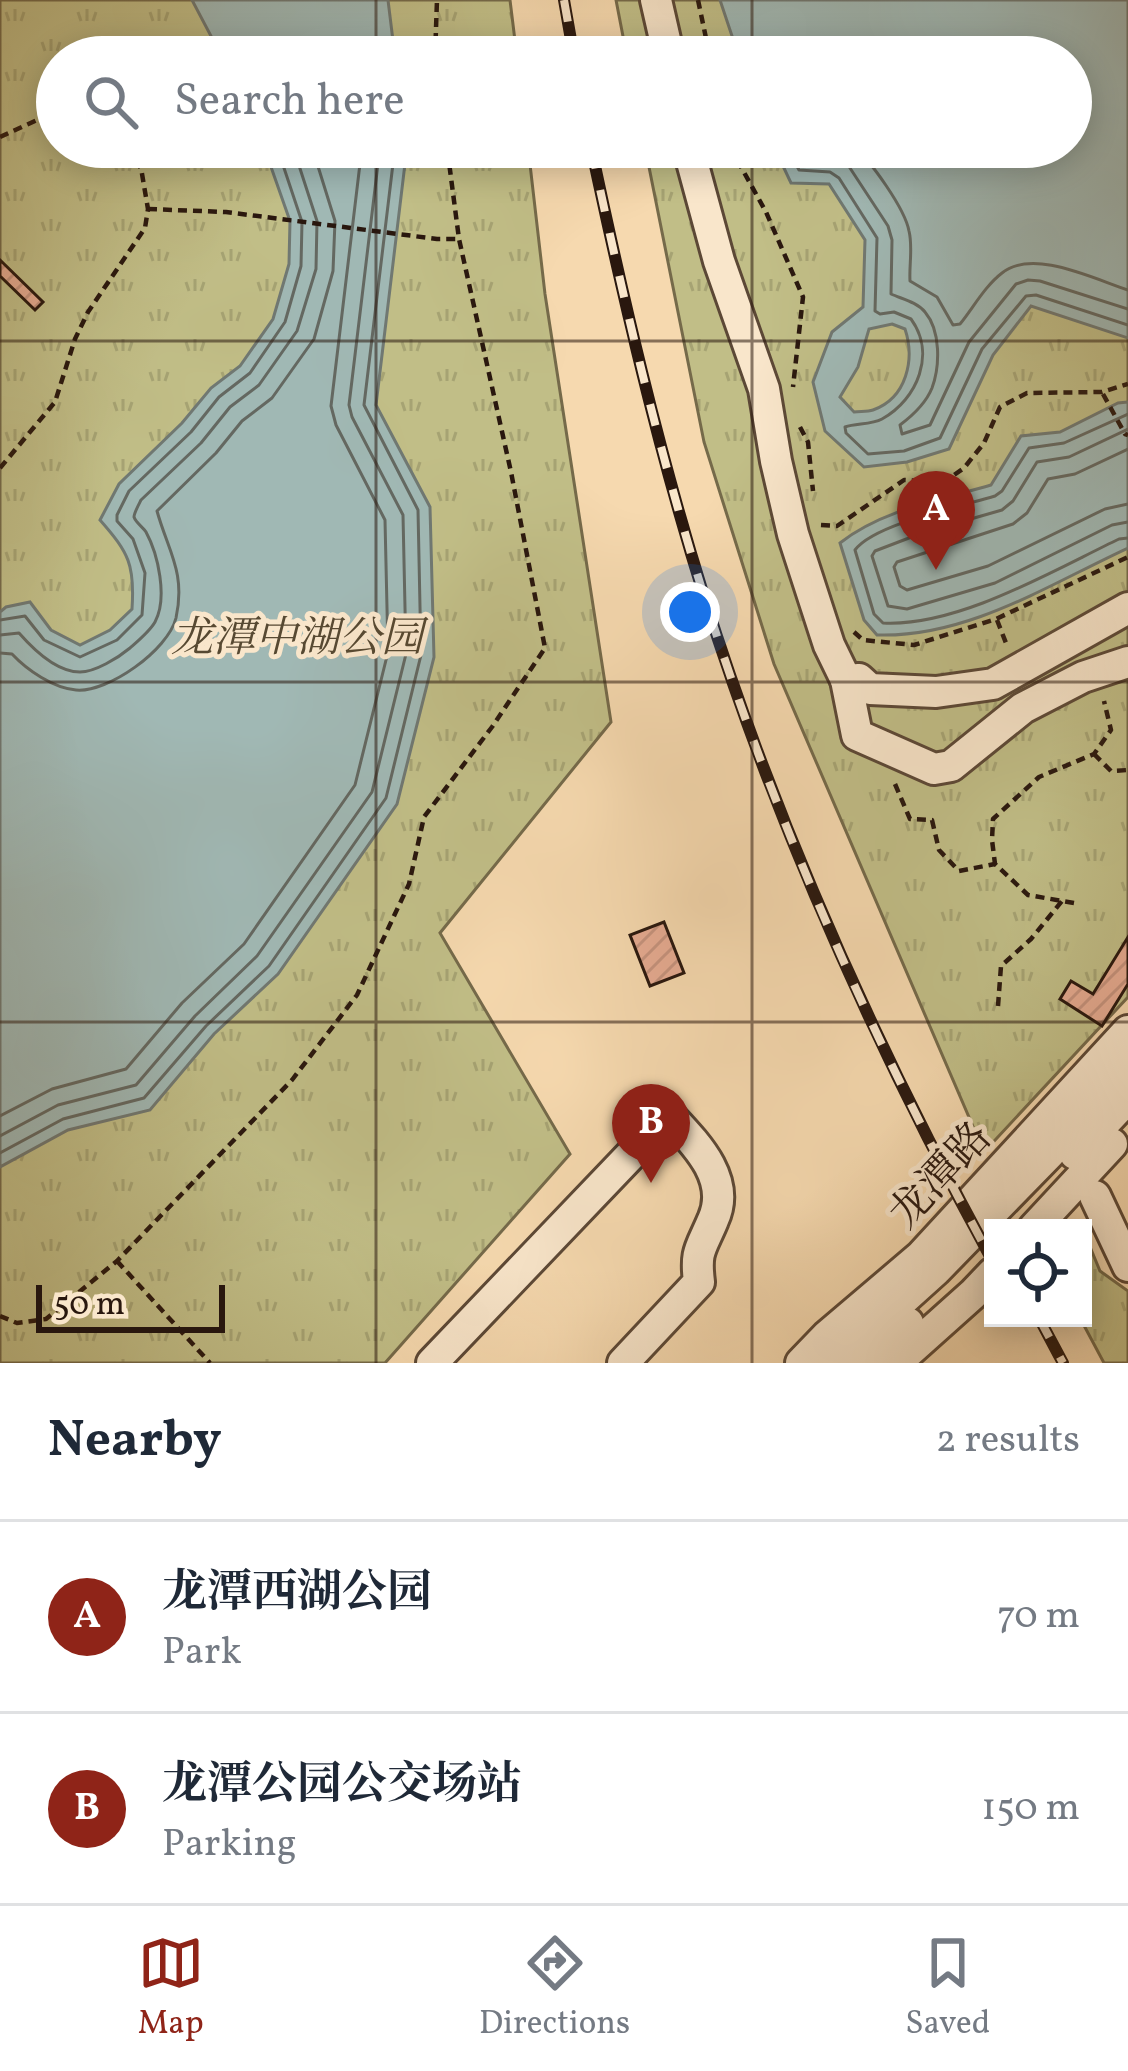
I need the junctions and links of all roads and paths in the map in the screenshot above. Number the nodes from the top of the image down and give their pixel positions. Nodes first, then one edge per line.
1 (437, 0) edge
2 (656, 0) edge
3 (698, 0) edge
4 (436, 36) edge
5 (664, 36) edge
6 (706, 36) edge
7 (36, 121) edge
8 (0, 137) edge
9 (141, 168) edge
10 (450, 168) edge
11 (694, 168) edge
12 (742, 168) edge
13 (148, 209) junction
14 (459, 239) junction
15 (1128, 384) edge
16 (1102, 392) junction
17 (793, 405) dead end
18 (794, 416) dead end
19 (1128, 435) edge
20 (0, 468) edge
21 (816, 505) dead end
22 (819, 525) dead end
23 (1128, 557) edge
24 (1128, 608) edge
25 (847, 626) dead end
26 (1113, 666) edge
27 (846, 680) junction
28 (890, 749) junction
29 (1094, 754) junction
30 (1128, 770) edge
31 (995, 864) junction
32 (1062, 901) junction
33 (1074, 903) dead end
34 (998, 1006) dead end
35 (1128, 1031) edge
36 (1128, 1066) edge
37 (1128, 1098) edge
38 (1128, 1127) edge
39 (1095, 1196) dead end
40 (1014, 1219) edge
41 (1042, 1219) edge
42 (984, 1249) edge
43 (117, 1261) junction
44 (1128, 1266) edge
45 (984, 1282) edge
46 (0, 1316) edge
47 (210, 1363) edge
48 (432, 1363) edge
49 (623, 1363) edge
50 (801, 1363) edge
51 (833, 1363) edge
52 (863, 1363) edge
53 (896, 1363) edge

1 - 4 path
2 - 5 street
3 - 6 path
7 - 8 path
9 - 13 path
10 - 14 path
11 - 27 street
12 - 17 path
13 - 14 path
13 - 20 path
14 - 43 path
15 - 16 path
16 - 19 path
16 - 22 path
18 - 21 path
23 - 25 path
24 - 27 street
26 - 28 street
26 - 29 path
27 - 28 street
28 - 31 path
29 - 30 path
29 - 31 path
31 - 32 path
32 - 33 path
32 - 34 path
35 - 50 street, 龙潭路
36 - 51 street, 龙潭路
37 - 40 street, 龙潭路
38 - 41 street
39 - 44 street
42 - 52 street, 龙潭路
43 - 46 path
43 - 47 path
45 - 53 street
48 - 49 street

